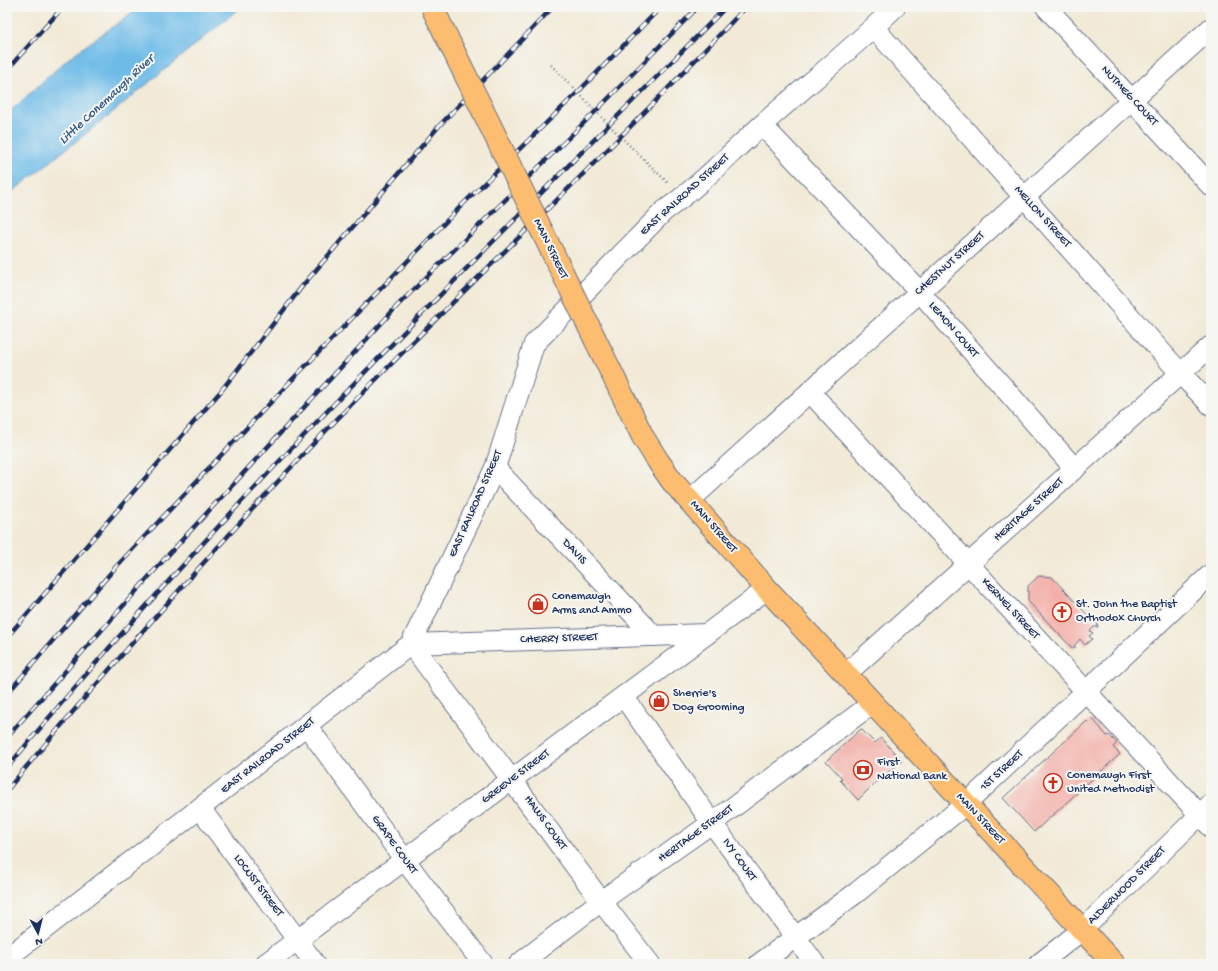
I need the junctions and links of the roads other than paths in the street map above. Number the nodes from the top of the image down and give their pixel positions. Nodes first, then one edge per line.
1 (432, 7) edge
2 (895, 7) edge
3 (1046, 7) edge
4 (874, 28) junction
5 (1211, 28) edge
6 (1132, 100) junction
7 (762, 125) junction
8 (1211, 186) edge
9 (1024, 197) junction
10 (920, 292) junction
11 (1211, 346) edge
12 (1181, 374) junction
13 (810, 392) junction
14 (1211, 405) edge
15 (495, 468) junction
16 (1075, 469) junction
17 (689, 501) junction
18 (968, 564) junction
19 (1211, 574) edge
20 (767, 589) junction
21 (707, 634) junction
22 (654, 636) junction
23 (411, 644) junction
24 (846, 674) junction
25 (1086, 692) junction
26 (624, 697) junction
27 (873, 703) junction
28 (307, 726) junction
29 (512, 779) junction
30 (966, 804) junction
31 (200, 808) junction
32 (1207, 815) edge
33 (712, 823) junction
34 (404, 860) junction
35 (601, 901) junction
36 (1082, 930) junction
37 (796, 937) junction
38 (297, 940) junction
39 (7, 958) edge
40 (265, 964) edge
41 (315, 964) edge
42 (483, 964) edge
43 (519, 964) edge
44 (650, 964) edge
45 (759, 964) edge
46 (815, 964) edge
47 (1039, 964) edge
48 (1114, 964) edge

1 - 17 main road, MAIN STREET, bridge
2 - 4 street, EAST RAILROAD STREET
3 - 6 street, NUTMEG COURT
4 - 7 street, EAST RAILROAD STREET
4 - 9 street, MELLON STREET
5 - 6 street, CHESTNUT STREET
6 - 8 street, NUTMEG COURT
6 - 9 street, CHESTNUT STREET
7 - 10 street, LEMON COURT
7 - 15 street, EAST RAILROAD STREET
9 - 10 street, CHESTNUT STREET
9 - 12 street, MELLON STREET
10 - 13 street, CHESTNUT STREET
10 - 16 street, LEMON COURT
11 - 12 street, HERITAGE STREET
12 - 14 street, MELLON STREET
12 - 16 street, HERITAGE STREET
13 - 17 street, CHESTNUT STREET
13 - 18 street, KERNEL STREET
15 - 22 street, DAVIS
15 - 23 street, EAST RAILROAD STREET
16 - 18 street, HERITAGE STREET
17 - 20 main road, MAIN STREET
18 - 24 street, HERITAGE STREET
18 - 25 street, KERNEL STREET
19 - 25 street, 1ST STREET
20 - 21 street, GREEVE STREET
20 - 24 main road, MAIN STREET
21 - 22 street, CHERRY STREET
21 - 26 street, GREEVE STREET
22 - 23 street, CHERRY STREET
23 - 28 street, EAST RAILROAD STREET
23 - 29 street, HAWS COURT
24 - 27 main road, MAIN STREET
25 - 30 street, 1ST STREET
25 - 32 street, KERNEL STREET
26 - 29 street, GREEVE STREET
26 - 33 street, IVY COURT
27 - 30 main road, MAIN STREET
27 - 33 street, HERITAGE STREET
28 - 31 street, EAST RAILROAD STREET
28 - 34 street, GRAPE COURT
29 - 34 street, GREEVE STREET
29 - 35 street, HAWS COURT
30 - 36 main road, MAIN STREET
30 - 37 street, 1ST STREET
31 - 38 street, LOCUST STREET
31 - 39 street, EAST RAILROAD STREET
32 - 36 street, ALDERWOOD STREET
33 - 35 street, HERITAGE STREET
33 - 37 street, IVY COURT
34 - 38 street, GREEVE STREET
34 - 42 street, GRAPE COURT
35 - 43 street, HERITAGE STREET
35 - 44 street, HAWS COURT
36 - 47 street, ALDERWOOD STREET
36 - 48 main road, MAIN STREET
37 - 45 street, 1ST STREET
37 - 46 street, IVY COURT
38 - 40 street, GREEVE STREET
38 - 41 street, LOCUST STREET

